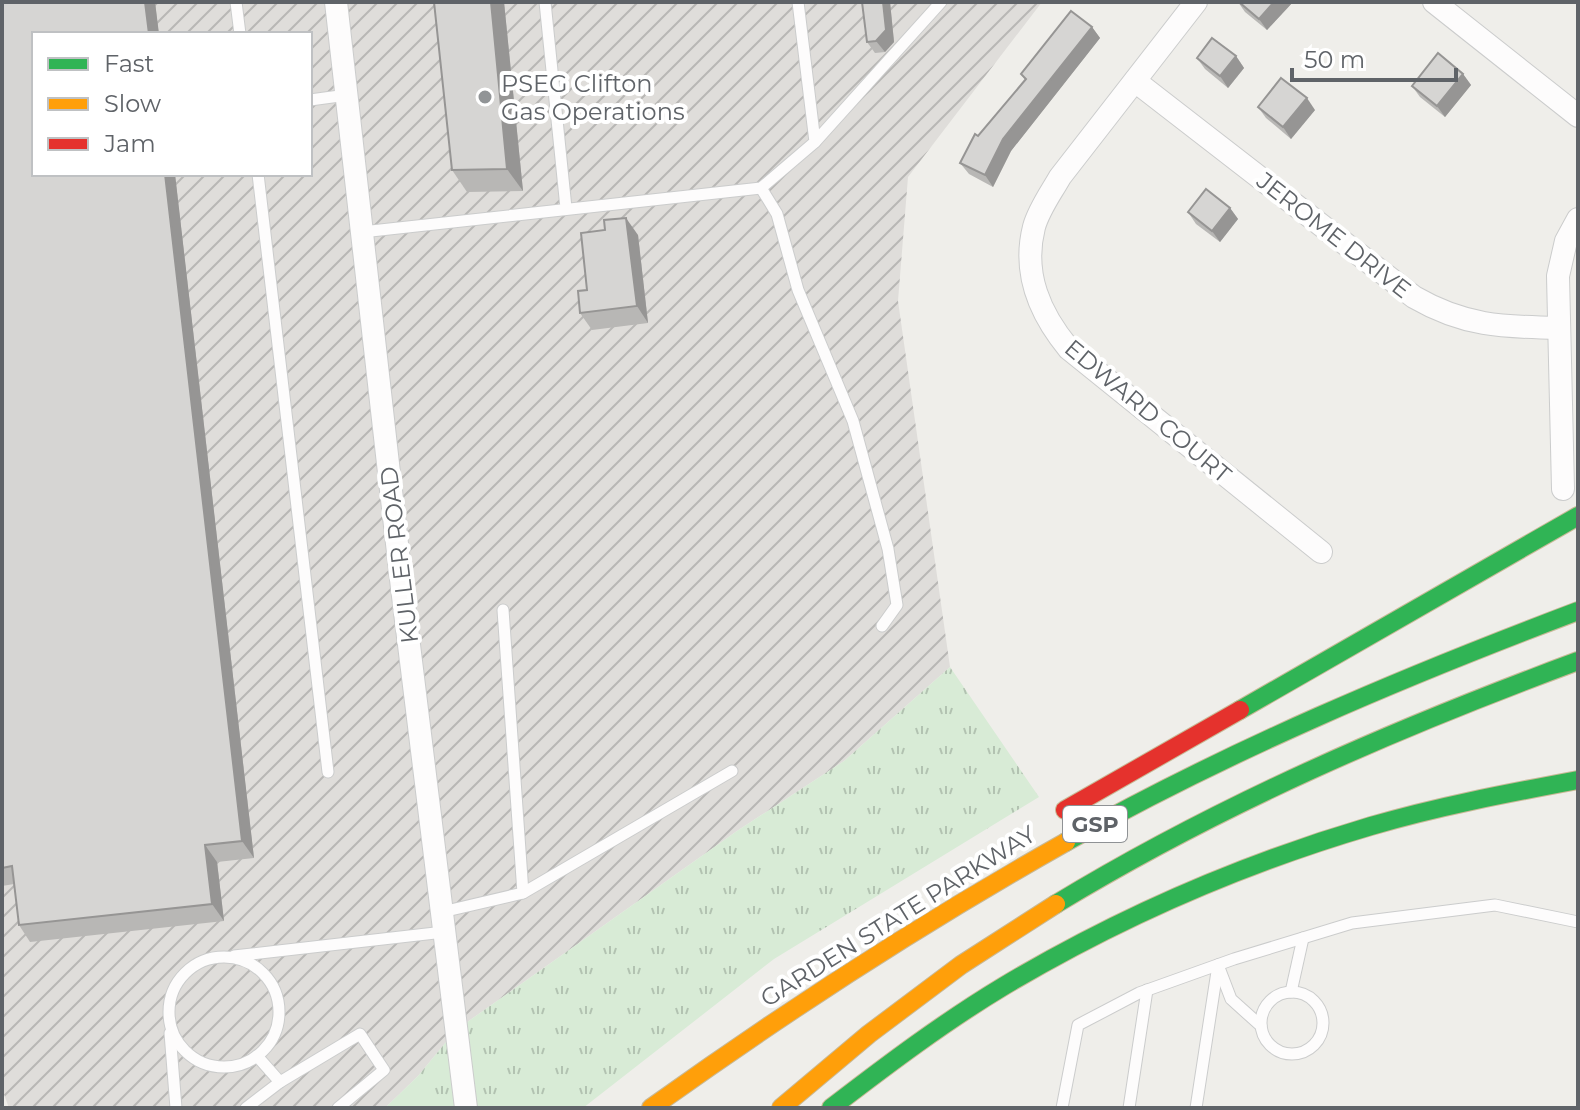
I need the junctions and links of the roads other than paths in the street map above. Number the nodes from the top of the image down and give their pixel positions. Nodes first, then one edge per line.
1 (236, 2) edge
2 (336, 2) edge
3 (545, 2) edge
4 (798, 2) edge
5 (941, 2) edge
6 (1196, 2) edge
7 (1434, 2) edge
8 (240, 32) edge
9 (1135, 81) junction
10 (347, 95) junction
11 (312, 100) edge
12 (1578, 116) edge
13 (815, 142) junction
14 (258, 176) edge
15 (761, 188) junction
16 (566, 208) junction
17 (1578, 219) edge
18 (362, 232) junction
19 (1559, 328) junction
20 (1563, 489) dead end
21 (1578, 516) edge
22 (1321, 552) dead end
23 (503, 610) dead end
24 (1578, 611) edge
25 (882, 626) dead end
26 (1578, 661) edge
27 (732, 771) dead end
28 (328, 772) dead end
29 (1578, 780) edge
30 (1046, 821) dead end
31 (969, 876) dead end
32 (523, 893) junction
33 (443, 922) junction
34 (1578, 922) edge
35 (1303, 938) junction
36 (222, 957) junction
37 (1218, 965) junction
38 (1147, 990) junction
39 (816, 991) junction
40 (1291, 992) junction
41 (168, 1014) junction
42 (1261, 1026) junction
43 (257, 1056) junction
44 (280, 1082) junction
45 (176, 1108) edge
46 (246, 1108) edge
47 (338, 1108) edge
48 (466, 1108) edge
49 (651, 1108) edge
50 (781, 1108) edge
51 (831, 1108) edge
52 (1062, 1108) edge
53 (1129, 1108) edge
54 (1196, 1108) edge

1 - 8 lane
2 - 10 street, KULLER ROAD
3 - 16 lane
4 - 13 lane
5 - 13 lane
6 - 9 street, EDWARD COURT
7 - 12 street
9 - 19 street, JEROME DRIVE
9 - 22 street, EDWARD COURT
10 - 11 lane
10 - 18 street, KULLER ROAD
13 - 15 lane
14 - 28 lane
15 - 16 lane
15 - 25 lane
16 - 18 lane
17 - 19 street
18 - 33 street, KULLER ROAD
19 - 20 street
21 - 30 highway
23 - 32 lane
24 - 39 highway, GARDEN STATE PARKWAY / GSP
26 - 50 highway, GSP
27 - 32 lane
29 - 51 highway
31 - 39 highway
32 - 33 lane
33 - 36 lane
33 - 48 street, KULLER ROAD
34 - 35 lane
35 - 37 lane
35 - 40 lane
36 - 41 lane
36 - 43 lane
37 - 38 lane
37 - 42 lane
37 - 54 lane
38 - 52 lane
38 - 53 lane
39 - 49 highway, GARDEN STATE PARKWAY / GSP
40 - 42 lane
40 - 42 lane
41 - 43 lane
41 - 45 lane
43 - 44 lane
44 - 46 lane
44 - 47 lane

